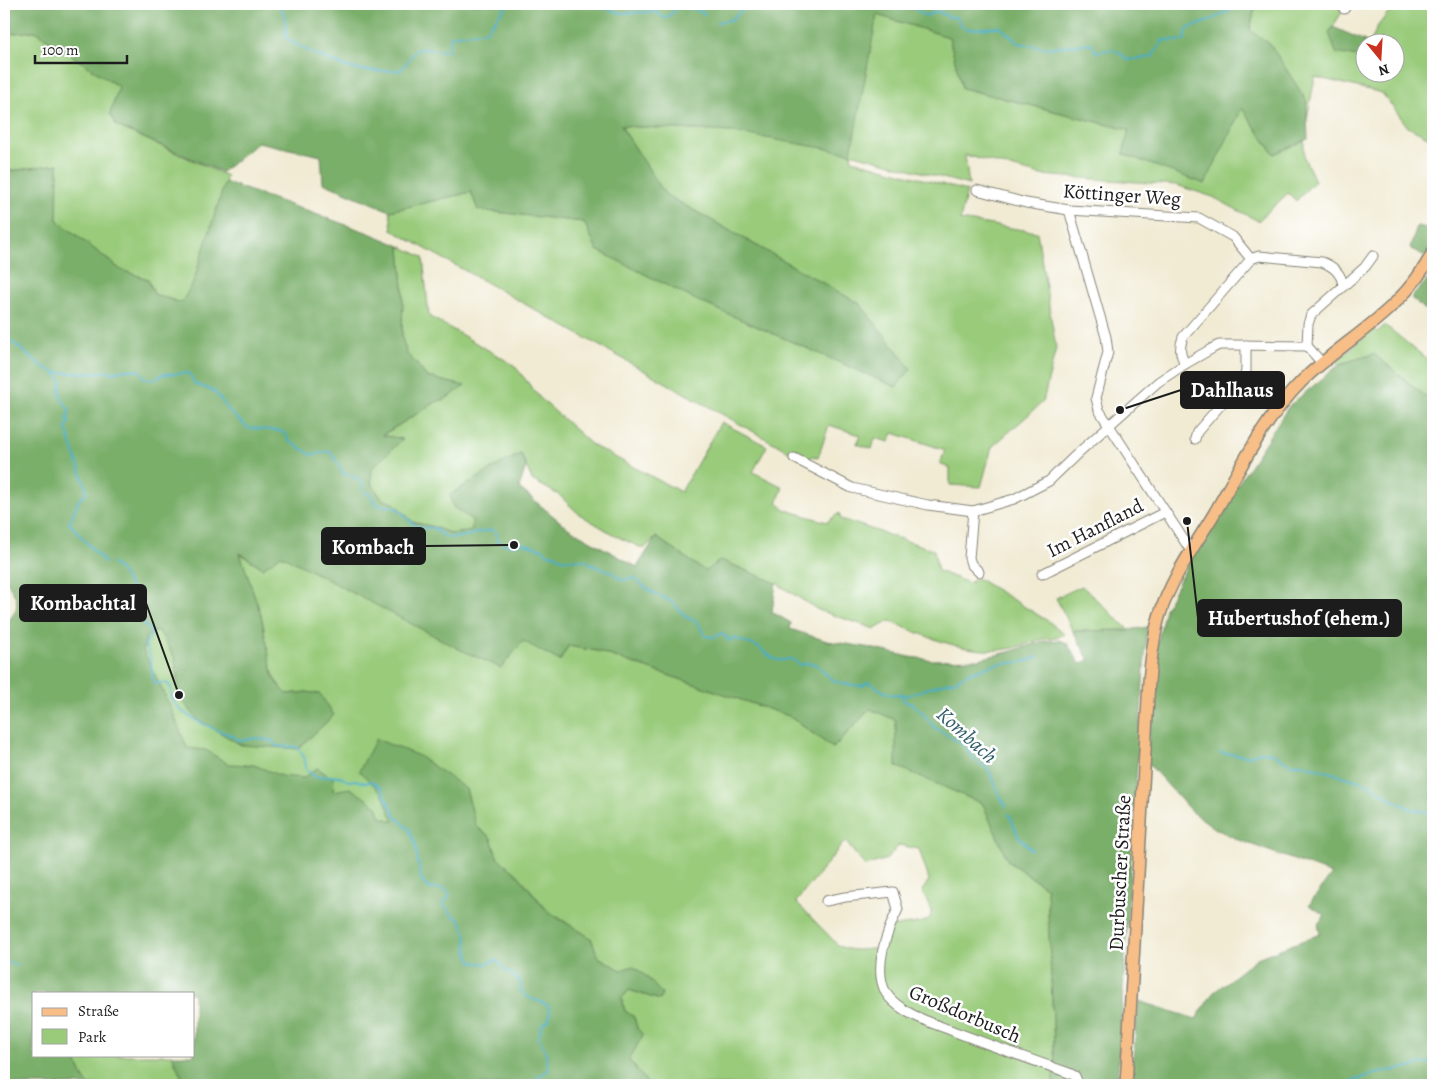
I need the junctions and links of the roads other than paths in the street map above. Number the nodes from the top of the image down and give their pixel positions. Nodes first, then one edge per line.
1 (977, 190) dead end
2 (1068, 210) junction
3 (1433, 252) edge
4 (1373, 256) dead end
5 (1251, 259) junction
6 (1343, 286) junction
7 (1246, 344) junction
8 (1307, 346) junction
9 (1322, 363) junction
10 (1185, 364) junction
11 (1109, 425) junction
12 (1195, 439) dead end
13 (794, 458) dead end
14 (973, 511) junction
15 (1165, 512) junction
16 (1191, 552) junction
17 (979, 572) dead end
18 (1042, 574) dead end
19 (826, 901) dead end
20 (1079, 1085) edge
21 (1126, 1085) edge

1 - 2 street, Köttinger Weg
2 - 5 street, Köttinger Weg
2 - 11 street
3 - 9 main road, Durbuscher Straße
4 - 6 street
5 - 6 street
5 - 10 street
6 - 8 street
7 - 8 street
7 - 10 street
7 - 12 street
8 - 9 street
9 - 16 main road, Durbuscher Straße
10 - 11 street
11 - 14 street
11 - 15 street
13 - 14 street
14 - 17 street
15 - 16 street
15 - 18 street, Im Hanfland
16 - 21 main road, Durbuscher Straße
19 - 20 street, Großdorbusch

